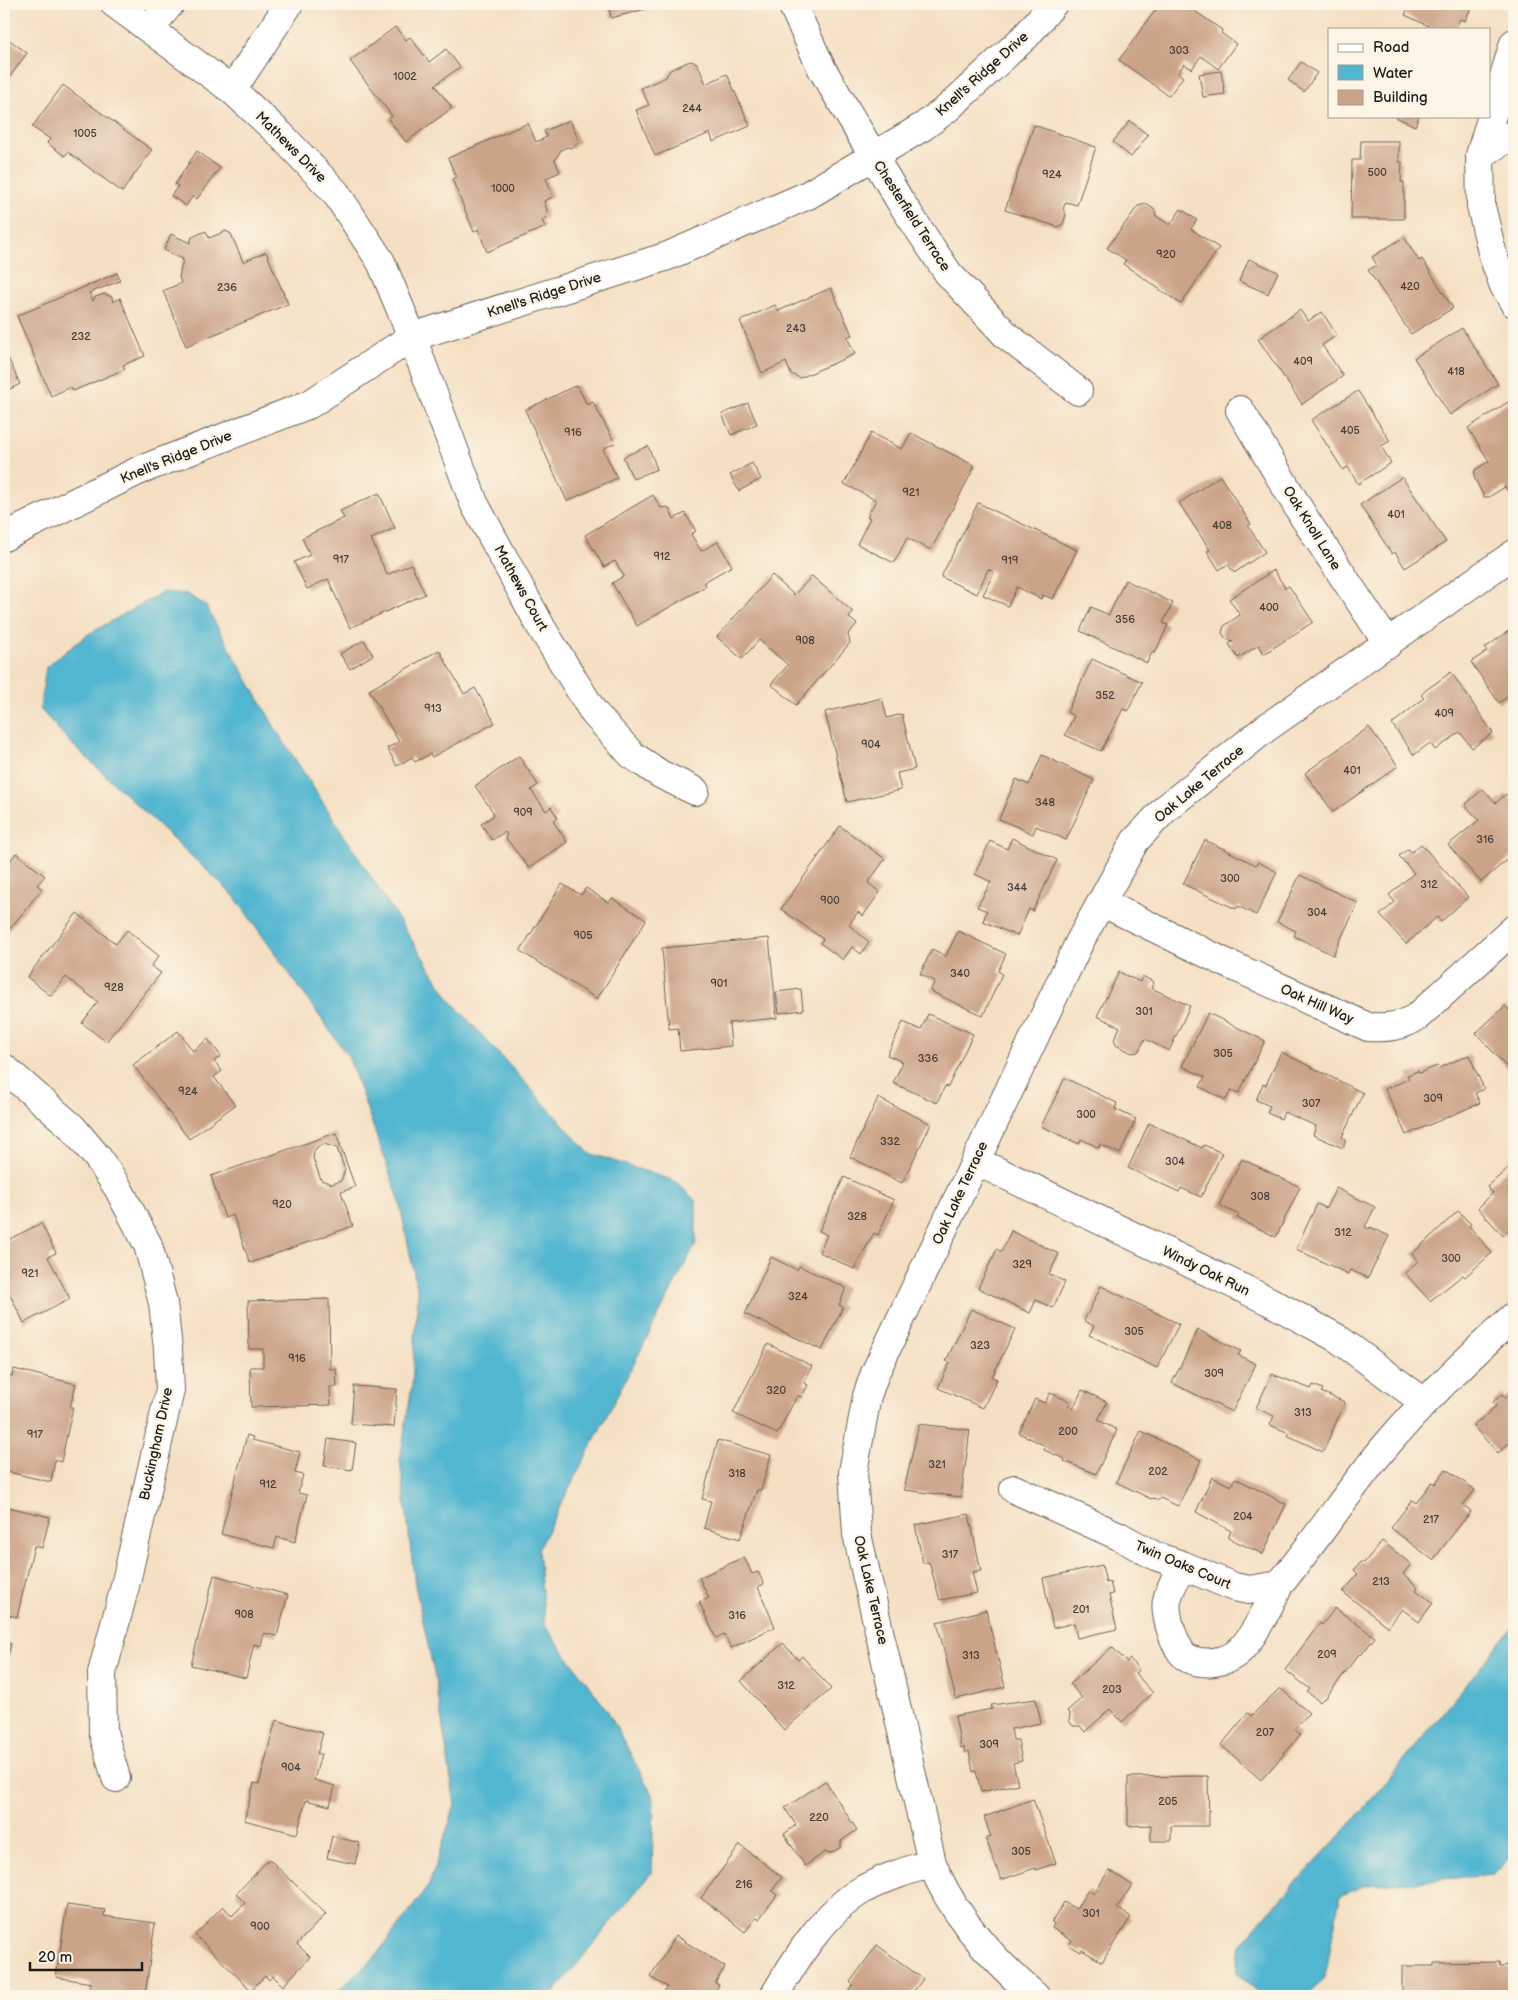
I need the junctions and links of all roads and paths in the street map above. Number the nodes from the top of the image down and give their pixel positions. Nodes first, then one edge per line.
1 (115, 4) edge
2 (170, 4) edge
3 (289, 4) edge
4 (792, 4) edge
5 (1053, 4) edge
6 (150, 28) junction
7 (1514, 43) edge
8 (232, 90) junction
9 (1514, 134) edge
10 (1480, 155) junction
11 (874, 157) junction
12 (1514, 304) edge
13 (412, 337) junction
14 (1078, 391) dead end
15 (1240, 410) dead end
16 (4, 537) edge
17 (1514, 554) edge
18 (1388, 644) junction
19 (695, 791) dead end
20 (1101, 902) junction
21 (1514, 929) edge
22 (4, 1068) edge
23 (976, 1161) junction
24 (1514, 1316) edge
25 (1424, 1402) junction
26 (1014, 1489) dead end
27 (1182, 1564) junction
28 (1279, 1585) junction
29 (116, 1778) dead end
30 (932, 1862) junction
31 (774, 1996) edge
32 (1035, 1996) edge

1 - 6 street, Mathews Drive
2 - 6 street
3 - 8 street
4 - 11 street, Chesterfield Terrace
5 - 11 street, Knell's Ridge Drive
6 - 8 street, Mathews Drive
7 - 10 street
8 - 13 street, Mathews Drive
9 - 10 street
10 - 12 street
11 - 13 street, Knell's Ridge Drive
11 - 14 street, Chesterfield Terrace
13 - 16 street, Knell's Ridge Drive
13 - 19 street, Mathews Court
15 - 18 street, Oak Knoll Lane
17 - 18 street, Oak Lake Terrace
18 - 20 street, Oak Lake Terrace
20 - 21 street, Oak Hill Way
20 - 23 street, Oak Lake Terrace
22 - 29 street, Buckingham Drive
23 - 25 street, Windy Oak Run
23 - 30 street, Oak Lake Terrace
24 - 25 street
25 - 28 street
26 - 27 street, Twin Oaks Court
27 - 28 street, Twin Oaks Court
27 - 28 street
30 - 31 street
30 - 32 street, Oak Lake Terrace

